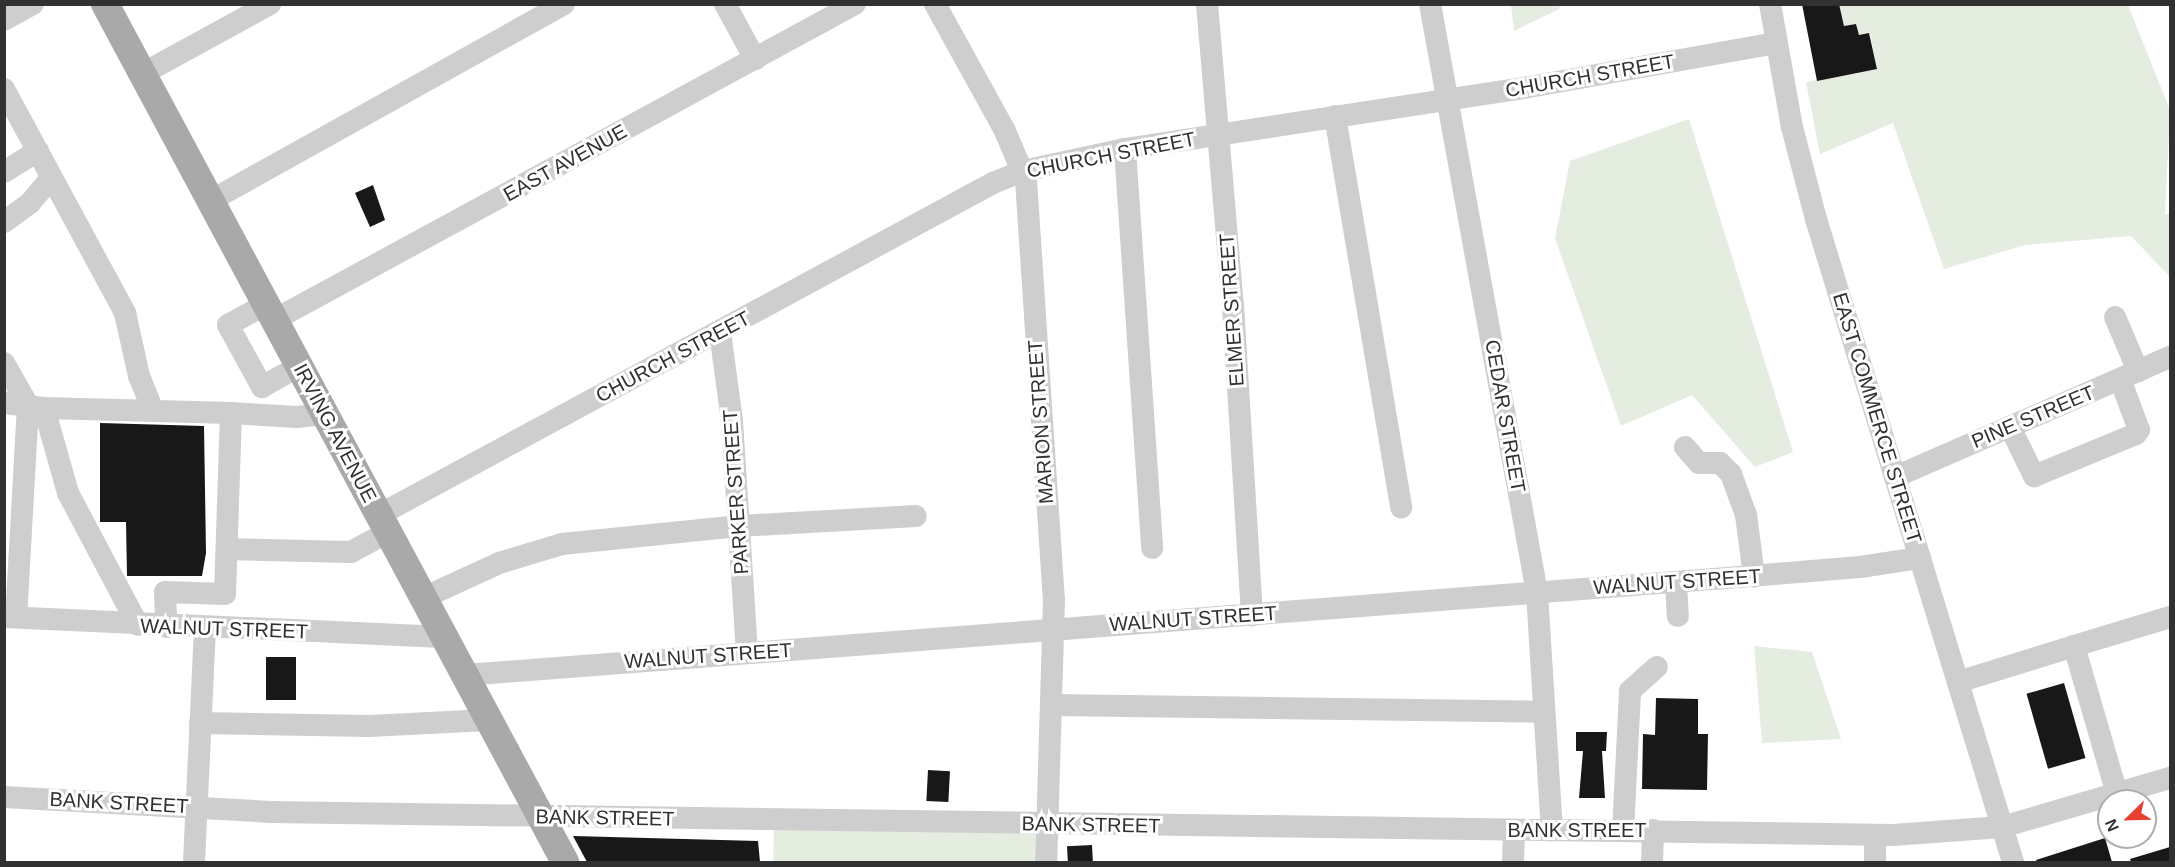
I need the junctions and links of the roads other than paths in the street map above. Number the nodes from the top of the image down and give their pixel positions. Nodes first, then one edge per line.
1 (33, 4) edge
2 (105, 4) edge
3 (270, 4) edge
4 (564, 4) edge
5 (725, 4) edge
6 (855, 4) edge
7 (935, 4) edge
8 (1207, 4) edge
9 (1430, 4) edge
10 (1770, 4) edge
11 (4, 20) edge
12 (1777, 44) junction
13 (755, 59) junction
14 (142, 74) junction
15 (4, 89) edge
16 (1448, 98) junction
17 (1335, 116) junction
18 (1218, 134) junction
19 (1125, 149) junction
20 (38, 151) junction
21 (1023, 171) junction
22 (4, 172) edge
23 (51, 178) junction
24 (210, 201) junction
25 (4, 222) edge
26 (270, 312) junction
27 (2115, 317) dead end
28 (720, 332) junction
29 (2170, 357) edge
30 (4, 363) edge
31 (299, 366) junction
32 (2129, 375) junction
33 (4, 403) edge
34 (36, 407) junction
35 (153, 411) junction
36 (231, 413) junction
37 (325, 414) junction
38 (2010, 427) junction
39 (1685, 447) dead end
40 (1895, 477) junction
41 (1401, 507) dead end
42 (13, 512) edge
43 (916, 516) dead end
44 (384, 523) junction
45 (738, 526) junction
46 (1152, 548) dead end
47 (227, 549) junction
48 (1920, 558) junction
49 (1754, 576) junction
50 (1676, 582) junction
51 (1537, 592) junction
52 (423, 598) junction
53 (1252, 615) junction
54 (1678, 616) dead end
55 (10, 617) edge
56 (2170, 617) edge
57 (138, 625) junction
58 (166, 627) junction
59 (205, 629) junction
60 (1054, 630) junction
61 (443, 637) junction
62 (2074, 646) junction
63 (747, 653) junction
64 (1657, 667) dead end
65 (465, 675) junction
66 (1958, 682) junction
67 (1052, 705) junction
68 (1544, 712) junction
69 (489, 720) junction
70 (200, 723) junction
71 (2170, 778) edge
72 (2116, 789) edge
73 (2134, 789) edge
74 (4, 797) edge
75 (2097, 800) edge
76 (196, 807) junction
77 (541, 817) junction
78 (1048, 824) junction
79 (2002, 827) junction
80 (1514, 830) junction
81 (1653, 830) junction
82 (1552, 831) junction
83 (1623, 831) junction
84 (1875, 835) junction
85 (194, 862) edge
86 (564, 862) edge
87 (1046, 862) edge
88 (1513, 862) edge
89 (1652, 862) edge
90 (1875, 862) edge
91 (2013, 862) edge

1 - 11 street
2 - 14 main road, IRVING AVENUE
3 - 14 street
4 - 24 street
5 - 13 street
6 - 13 street, EAST AVENUE
7 - 21 street, MARION STREET
8 - 18 street, ELMER STREET
9 - 16 street, CEDAR STREET
10 - 12 street, EAST COMMERCE STREET
12 - 16 street, CHURCH STREET
12 - 40 street, EAST COMMERCE STREET
13 - 26 street, EAST AVENUE
14 - 24 main road, IRVING AVENUE
15 - 20 street
16 - 17 street, CHURCH STREET
16 - 51 street, CEDAR STREET
17 - 18 street, CHURCH STREET
17 - 41 street
18 - 19 street, CHURCH STREET
18 - 53 street, ELMER STREET
19 - 21 street, CHURCH STREET
19 - 46 street
20 - 22 street
20 - 23 street
21 - 28 street, CHURCH STREET
21 - 60 street, MARION STREET
23 - 25 street
23 - 35 street
24 - 26 main road, IRVING AVENUE
26 - 31 main road, IRVING AVENUE
26 - 31 street, EAST AVENUE
27 - 32 street
28 - 44 street, CHURCH STREET
28 - 45 street, PARKER STREET
29 - 32 street, PINE STREET
30 - 34 street
31 - 37 main road, IRVING AVENUE
32 - 38 street, PINE STREET
32 - 38 street
33 - 34 street
34 - 35 street
34 - 42 street
34 - 57 street
35 - 36 street
36 - 37 street
36 - 47 street
37 - 44 main road, IRVING AVENUE
38 - 40 street, PINE STREET
39 - 49 street
40 - 48 street, EAST COMMERCE STREET
42 - 55 street
43 - 45 street
44 - 47 street, CHURCH STREET
44 - 52 main road, IRVING AVENUE
45 - 52 street
45 - 63 street, PARKER STREET
47 - 58 street
48 - 49 street, WALNUT STREET
48 - 66 street, EAST COMMERCE STREET
49 - 50 street, WALNUT STREET
50 - 51 street, WALNUT STREET
50 - 54 street
51 - 53 street, WALNUT STREET
51 - 68 street, CEDAR STREET
52 - 61 main road, IRVING AVENUE
53 - 60 street, WALNUT STREET
55 - 57 street, WALNUT STREET
56 - 62 street
57 - 58 street, WALNUT STREET
58 - 59 street, WALNUT STREET
59 - 61 street, WALNUT STREET
59 - 70 street
60 - 63 street, WALNUT STREET
60 - 67 street, MARION STREET
61 - 65 main road, IRVING AVENUE
62 - 66 street
62 - 72 street
63 - 65 street, WALNUT STREET
64 - 83 street
65 - 69 main road, IRVING AVENUE
66 - 79 street, EAST COMMERCE STREET
67 - 68 street
67 - 78 street, MARION STREET
68 - 82 street, CEDAR STREET
69 - 70 street
69 - 77 main road, IRVING AVENUE
70 - 76 street
71 - 73 street, BANK STREET
74 - 76 street, BANK STREET
75 - 79 street, BANK STREET
76 - 77 street, BANK STREET
76 - 85 street
77 - 78 street, BANK STREET
77 - 86 main road, IRVING AVENUE
78 - 80 street, BANK STREET
78 - 87 street, MARION STREET
79 - 84 street, BANK STREET
79 - 91 street, EAST COMMERCE STREET
80 - 82 street, BANK STREET
80 - 88 street
81 - 83 street, BANK STREET
81 - 84 street, BANK STREET
81 - 89 street
82 - 83 street, BANK STREET
84 - 90 street

